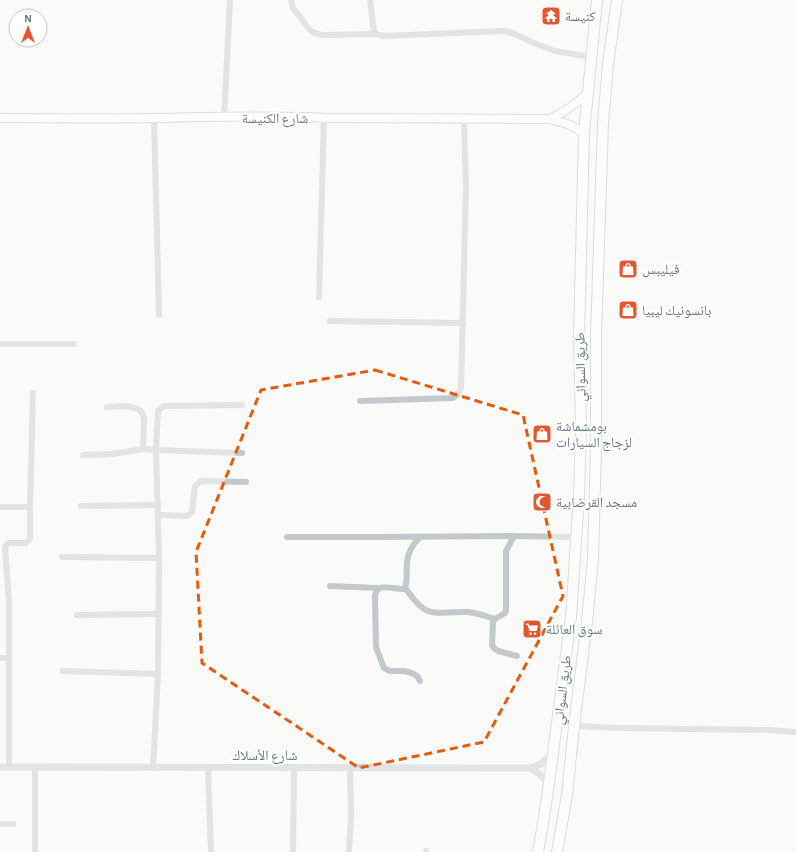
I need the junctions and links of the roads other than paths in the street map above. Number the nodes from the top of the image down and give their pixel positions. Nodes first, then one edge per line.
1 (230, 0) edge
2 (291, 0) edge
3 (370, 0) edge
4 (598, 0) edge
5 (617, 0) edge
6 (376, 34) junction
7 (591, 57) junction
8 (587, 94) junction
9 (0, 118) edge
10 (154, 118) junction
11 (224, 118) junction
12 (324, 118) junction
13 (464, 118) junction
14 (549, 119) junction
15 (584, 133) junction
16 (319, 297) dead end
17 (159, 315) dead end
18 (330, 321) dead end
19 (463, 323) junction
20 (0, 344) edge
21 (74, 344) dead end
22 (33, 393) dead end
23 (360, 401) dead end
24 (242, 405) dead end
25 (107, 407) dead end
26 (143, 449) junction
27 (156, 450) junction
28 (242, 453) dead end
29 (83, 455) dead end
30 (246, 482) dead end
31 (158, 505) junction
32 (81, 506) dead end
33 (0, 507) edge
34 (30, 507) junction
35 (159, 515) junction
36 (514, 536) junction
37 (287, 537) dead end
38 (420, 537) junction
39 (576, 537) junction
40 (62, 557) dead end
41 (159, 558) junction
42 (330, 586) dead end
43 (378, 588) junction
44 (405, 588) junction
45 (158, 614) junction
46 (77, 615) dead end
47 (496, 619) junction
48 (517, 656) dead end
49 (0, 658) edge
50 (9, 658) junction
51 (63, 671) dead end
52 (158, 674) junction
53 (420, 681) dead end
54 (574, 726) junction
55 (796, 732) edge
56 (554, 753) junction
57 (0, 767) edge
58 (9, 767) junction
59 (35, 767) junction
60 (153, 768) junction
61 (208, 768) junction
62 (294, 768) junction
63 (350, 768) junction
64 (530, 768) junction
65 (549, 783) junction
66 (0, 824) edge
67 (13, 824) dead end
68 (35, 852) edge
69 (211, 852) edge
70 (293, 852) edge
71 (349, 852) edge
72 (538, 852) edge
73 (558, 852) edge

1 - 11 street
2 - 6 street
3 - 6 street
4 - 7 highway, طريق السواني
5 - 54 highway, طريق السواني
6 - 7 street
7 - 8 highway, طريق السواني
8 - 14 main road, شارع الكنيسة
8 - 15 highway, طريق السواني
9 - 10 main road, شارع الكنيسة
10 - 11 main road, شارع الكنيسة
10 - 17 street
11 - 12 main road, شارع الكنيسة
12 - 13 main road, شارع الكنيسة
12 - 16 street
13 - 14 main road, شارع الكنيسة
13 - 19 street
14 - 15 main road, شارع الكنيسة
15 - 39 highway, طريق السواني
18 - 19 street
19 - 23 street
20 - 21 street
22 - 34 street
24 - 27 street
25 - 26 street
26 - 27 street
26 - 29 street
27 - 28 street
27 - 31 street
30 - 35 street
31 - 32 street
31 - 35 street
33 - 34 street
34 - 50 street
35 - 41 street
36 - 38 street
36 - 39 street
36 - 47 street
37 - 38 street
38 - 44 street
39 - 56 highway, طريق السواني
40 - 41 street
41 - 45 street
42 - 43 street
43 - 44 street
43 - 53 street
44 - 47 street
45 - 46 street
45 - 52 street
47 - 48 street
49 - 50 street
50 - 58 street
51 - 52 street
52 - 60 street
54 - 55 street
54 - 73 highway, طريق السواني
56 - 64 street, شارع الأسلاك
56 - 65 highway, طريق السواني
57 - 58 street, شارع الأسلاك
58 - 59 street, شارع الأسلاك
59 - 60 street, شارع الأسلاك
59 - 68 street
60 - 61 street, شارع الأسلاك
61 - 62 street, شارع الأسلاك
61 - 69 street
62 - 63 street, شارع الأسلاك
62 - 70 street
63 - 64 street, شارع الأسلاك
63 - 71 street
64 - 65 street
65 - 72 highway, طريق السواني
66 - 67 street

